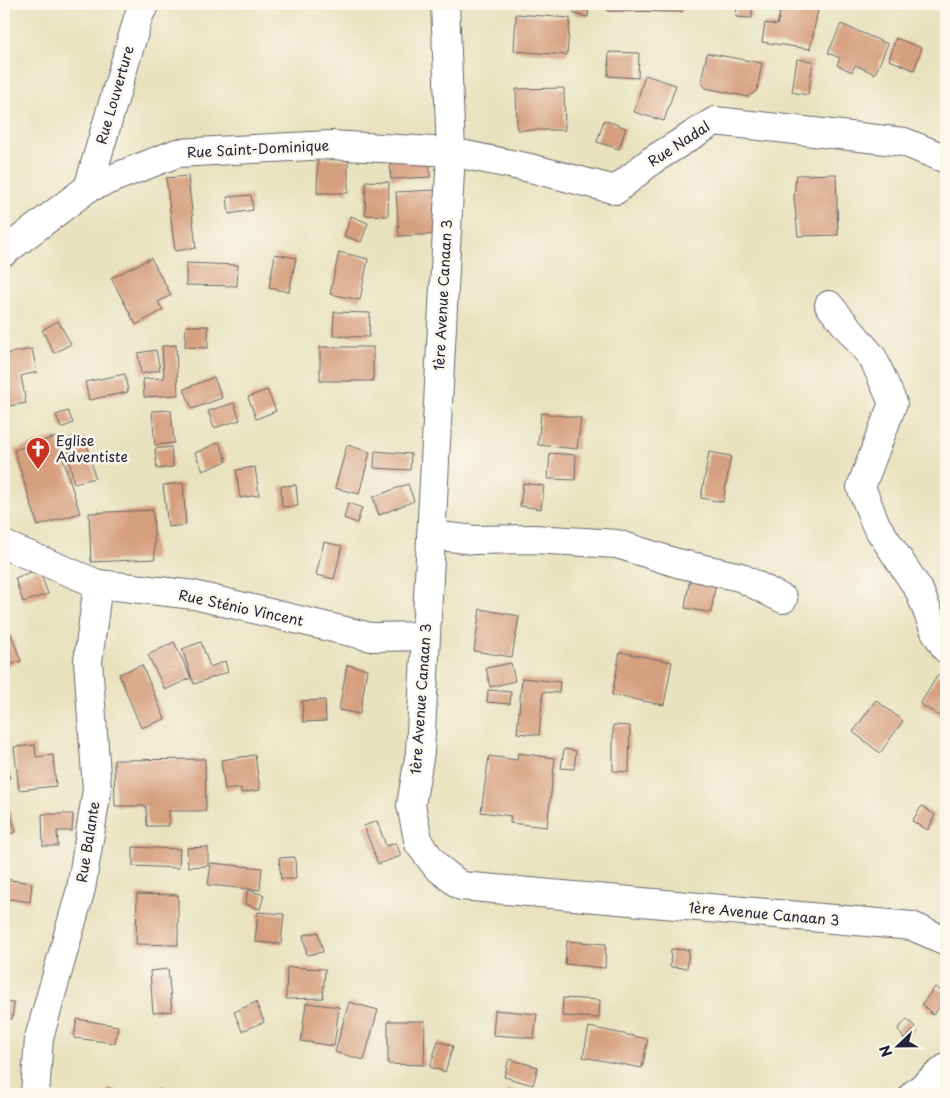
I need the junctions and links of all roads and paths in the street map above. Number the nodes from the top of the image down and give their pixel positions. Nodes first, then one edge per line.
1 (145, 4) edge
2 (445, 4) edge
3 (451, 152) junction
4 (946, 159) edge
5 (88, 188) junction
6 (4, 252) edge
7 (829, 305) dead end
8 (431, 535) junction
9 (4, 544) edge
10 (98, 584) junction
11 (783, 599) dead end
12 (425, 636) junction
13 (946, 649) edge
14 (946, 941) edge
15 (946, 1068) edge
16 (35, 1094) edge
17 (914, 1094) edge

1 - 5 street, Rue Louverture
2 - 3 street, 1ère Avenue Canaan 3
3 - 4 street, Rue Nadal
3 - 5 street, Rue Saint-Dominique
3 - 8 street, 1ère Avenue Canaan 3
5 - 6 street, Rue Saint-Dominique
7 - 13 street
8 - 11 street
8 - 12 street, 1ère Avenue Canaan 3
9 - 10 street, Rue Sténio Vincent
10 - 12 street, Rue Sténio Vincent
10 - 16 street, Rue Balante
12 - 14 street, 1ère Avenue Canaan 3
15 - 17 street

